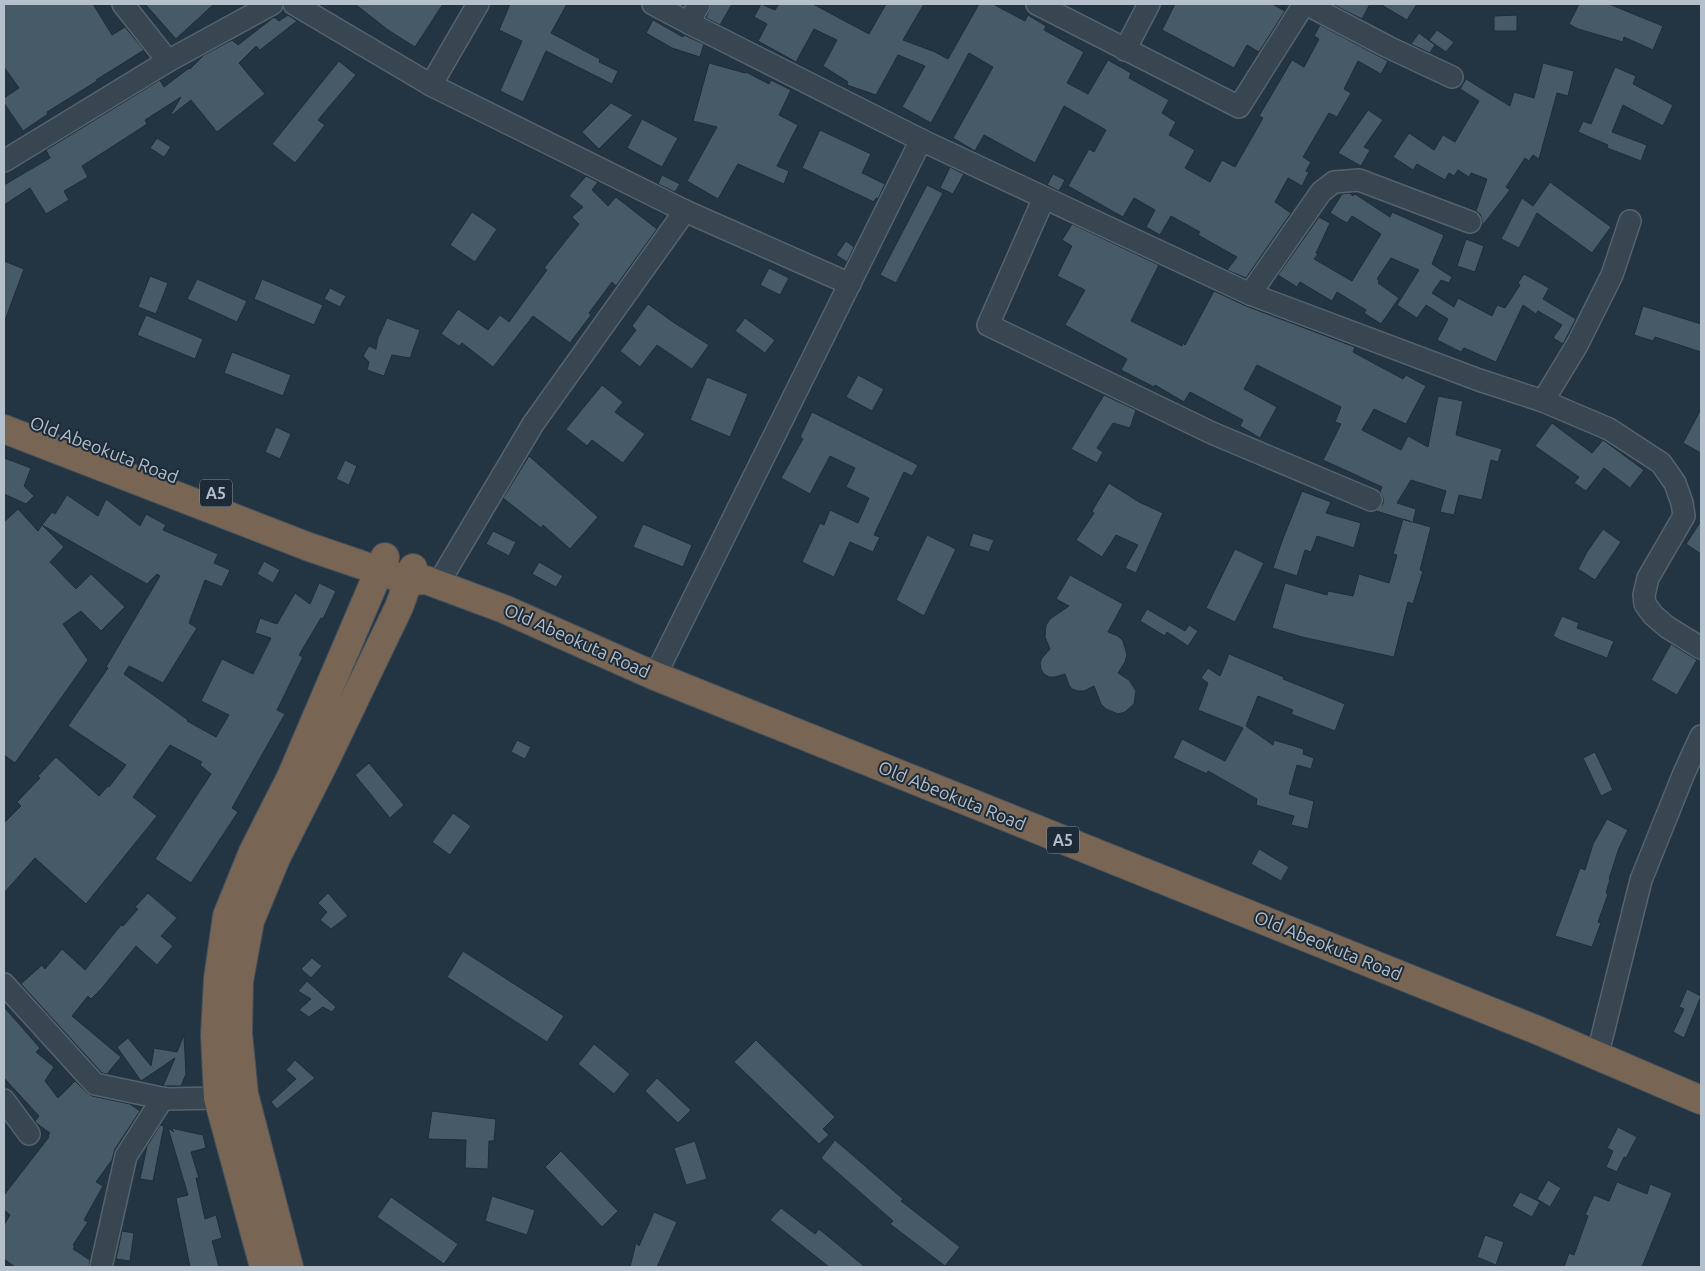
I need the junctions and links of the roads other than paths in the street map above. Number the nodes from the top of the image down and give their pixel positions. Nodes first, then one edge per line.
1 (123, 4) edge
2 (272, 4) edge
3 (294, 4) edge
4 (478, 4) edge
5 (653, 4) edge
6 (699, 4) edge
7 (1037, 4) edge
8 (1149, 4) edge
9 (1305, 4) edge
10 (689, 23) junction
11 (1125, 50) junction
12 (168, 61) junction
13 (1452, 77) dead end
14 (431, 85) junction
15 (921, 140) junction
16 (4, 162) edge
17 (1044, 198) junction
18 (686, 211) junction
19 (1630, 221) dead end
20 (1470, 222) dead end
21 (850, 284) junction
22 (1250, 294) junction
23 (1544, 401) junction
24 (4, 411) edge
25 (4, 429) edge
26 (1371, 500) dead end
27 (374, 564) junction
28 (421, 578) junction
29 (1701, 648) edge
30 (655, 676) junction
31 (1701, 736) edge
32 (4, 984) edge
33 (1597, 1057) junction
34 (163, 1098) junction
35 (218, 1098) junction
36 (4, 1100) edge
37 (1701, 1100) edge
38 (29, 1134) dead end
39 (101, 1267) edge
40 (264, 1267) edge
41 (290, 1267) edge

1 - 12 street
2 - 12 street
3 - 14 street
4 - 14 street
5 - 10 street
6 - 10 street
7 - 11 street
8 - 11 street
9 - 11 street
9 - 13 street
10 - 15 street
12 - 16 street
14 - 18 street
15 - 17 street
15 - 21 street
17 - 22 street
17 - 26 street
18 - 21 street
18 - 28 street
19 - 23 street
20 - 22 street
21 - 30 street
22 - 23 street
23 - 29 street
24 - 27 highway, Old Abeokuta Road / A5
25 - 27 highway, Old Abeokuta Road / A5
27 - 28 highway, Old Abeokuta Road / A5
27 - 35 highway
28 - 30 highway, Old Abeokuta Road / A5
28 - 41 highway
30 - 33 highway, Old Abeokuta Road / A5
31 - 33 street
32 - 34 street
33 - 37 highway, Old Abeokuta Road / A5
34 - 35 street
34 - 39 street
35 - 40 highway
36 - 38 street

